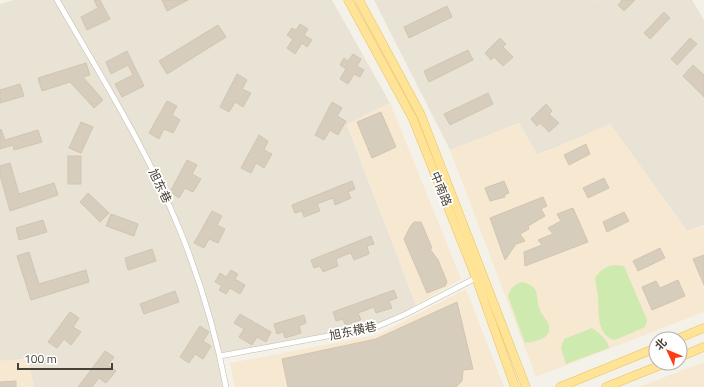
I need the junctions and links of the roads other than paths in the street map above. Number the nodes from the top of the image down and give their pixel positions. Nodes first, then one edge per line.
1 (57, 0) edge
2 (348, 0) edge
3 (359, 0) edge
4 (476, 278) junction
5 (704, 328) edge
6 (688, 335) edge
7 (704, 347) edge
8 (648, 351) edge
9 (688, 354) edge
10 (220, 356) junction
11 (648, 370) edge
12 (226, 387) edge
13 (515, 387) edge
14 (526, 387) edge
15 (560, 387) edge
16 (606, 387) edge

1 - 10 street, 旭东巷
2 - 4 main road, 中南路
3 - 14 main road, 中南路
4 - 10 street, 旭东横巷
4 - 13 main road, 中南路
5 - 6 main road
7 - 9 main road
8 - 15 main road
10 - 12 street, 旭东巷
11 - 16 main road

